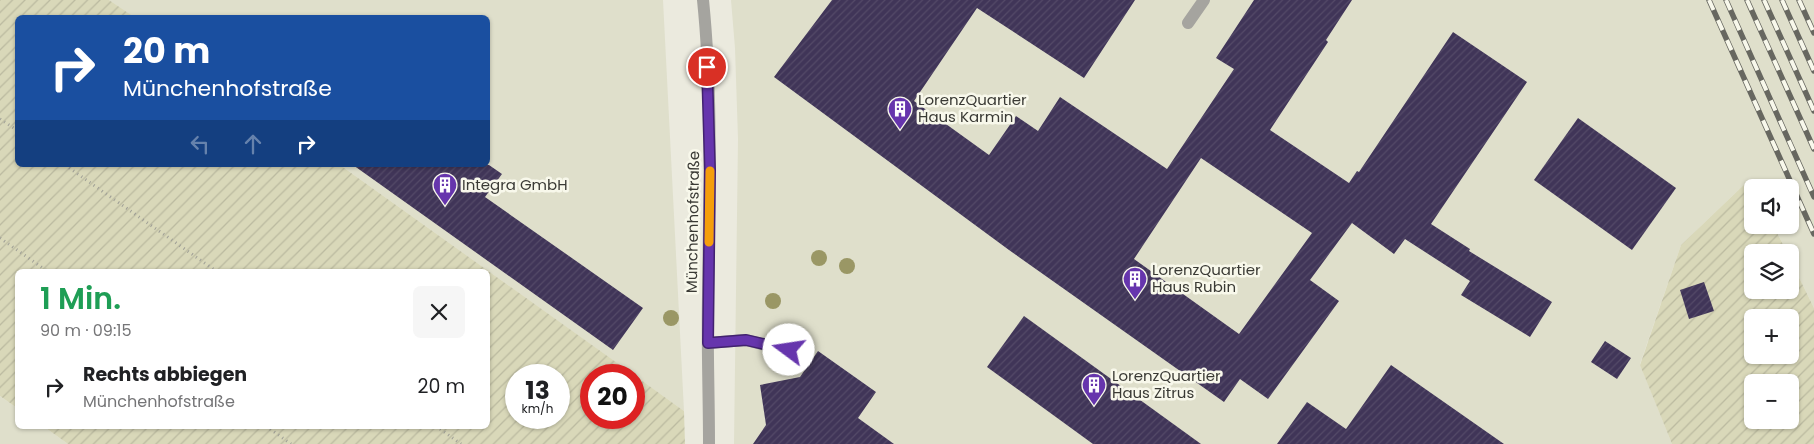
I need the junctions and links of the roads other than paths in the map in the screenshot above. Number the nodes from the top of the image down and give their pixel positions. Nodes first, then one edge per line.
1 (703, 0) edge
2 (1204, 0) edge
3 (1188, 22) dead end
4 (708, 343) junction
5 (789, 350) dead end
6 (709, 444) edge

1 - 4 street, Münchenhofstraße
2 - 3 street
4 - 5 street
4 - 6 street, Münchenhofstraße

